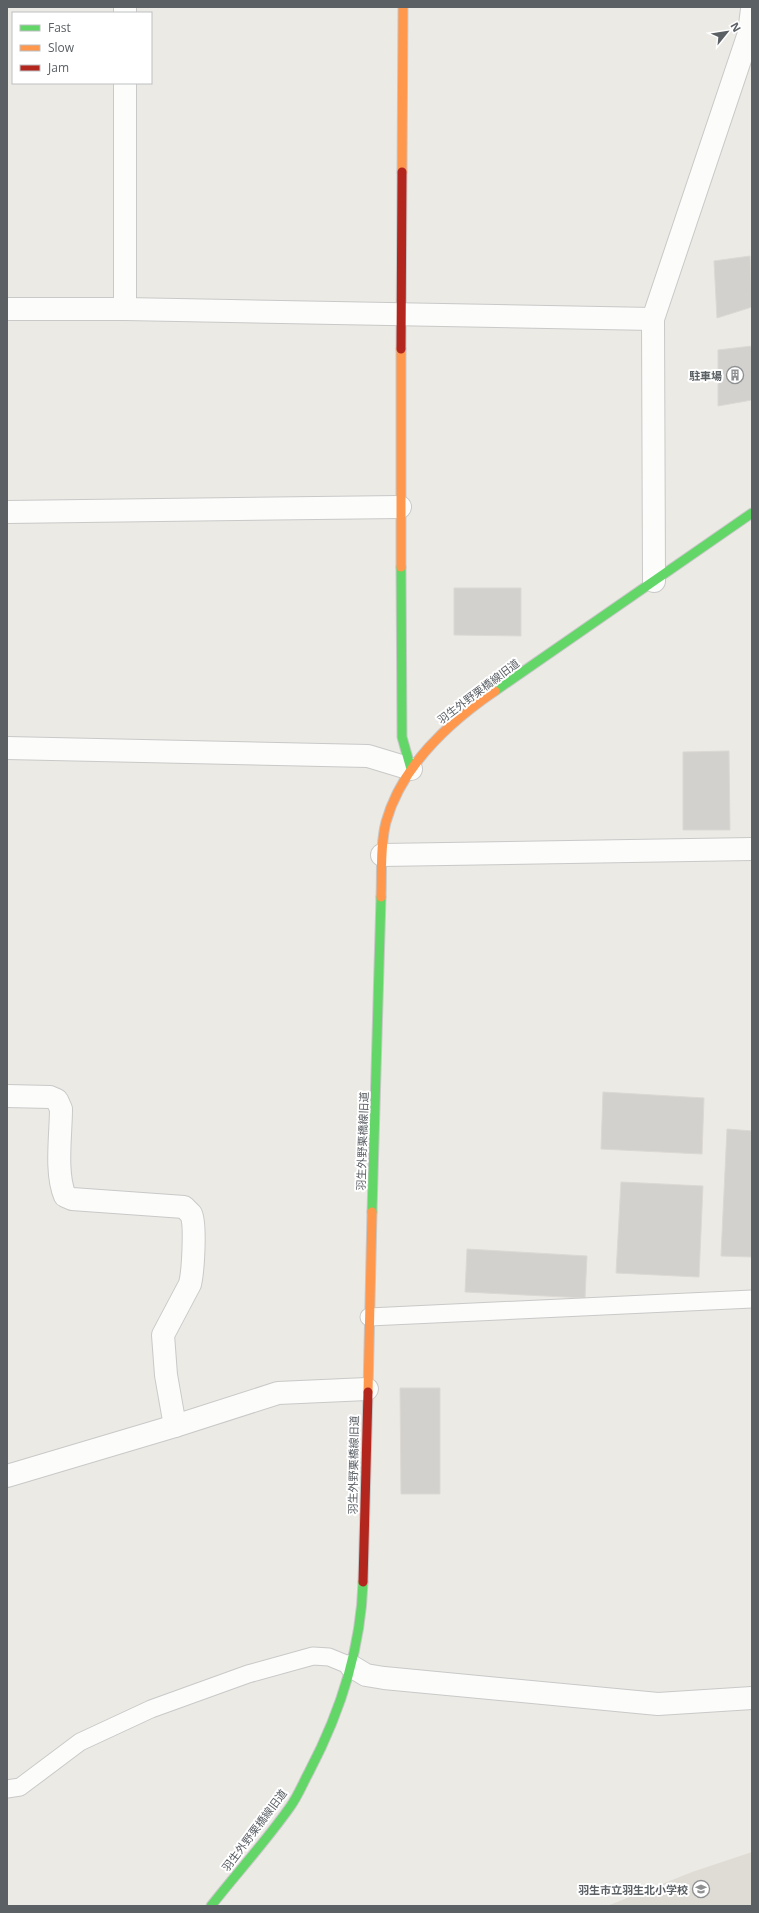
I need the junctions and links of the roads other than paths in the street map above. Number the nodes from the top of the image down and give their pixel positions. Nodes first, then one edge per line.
1 (403, 7) edge
2 (752, 9) edge
3 (125, 84) edge
4 (7, 309) edge
5 (125, 309) junction
6 (401, 314) junction
7 (653, 319) junction
8 (400, 507) junction
9 (7, 512) edge
10 (752, 513) edge
11 (654, 581) junction
12 (7, 748) edge
13 (411, 769) junction
14 (752, 848) edge
15 (382, 855) junction
16 (7, 1096) edge
17 (752, 1299) edge
18 (369, 1318) junction
19 (367, 1390) junction
20 (175, 1426) junction
21 (7, 1476) edge
22 (351, 1666) junction
23 (752, 1698) edge
24 (7, 1789) edge
25 (211, 1906) edge

1 - 6 street
2 - 7 street
3 - 5 street
4 - 5 street
5 - 6 street
6 - 7 street
6 - 8 street
7 - 11 street
8 - 9 street
8 - 13 street
10 - 11 street, 羽生外野栗橋線旧道
11 - 13 street, 羽生外野栗橋線旧道
12 - 13 street
13 - 15 street, 羽生外野栗橋線旧道
14 - 15 street
15 - 18 street, 羽生外野栗橋線旧道
16 - 20 street
17 - 18 lane
18 - 19 street, 羽生外野栗橋線旧道
19 - 20 street
19 - 22 street, 羽生外野栗橋線旧道
20 - 21 street
22 - 23 street
22 - 24 lane
22 - 25 street, 羽生外野栗橋線旧道

